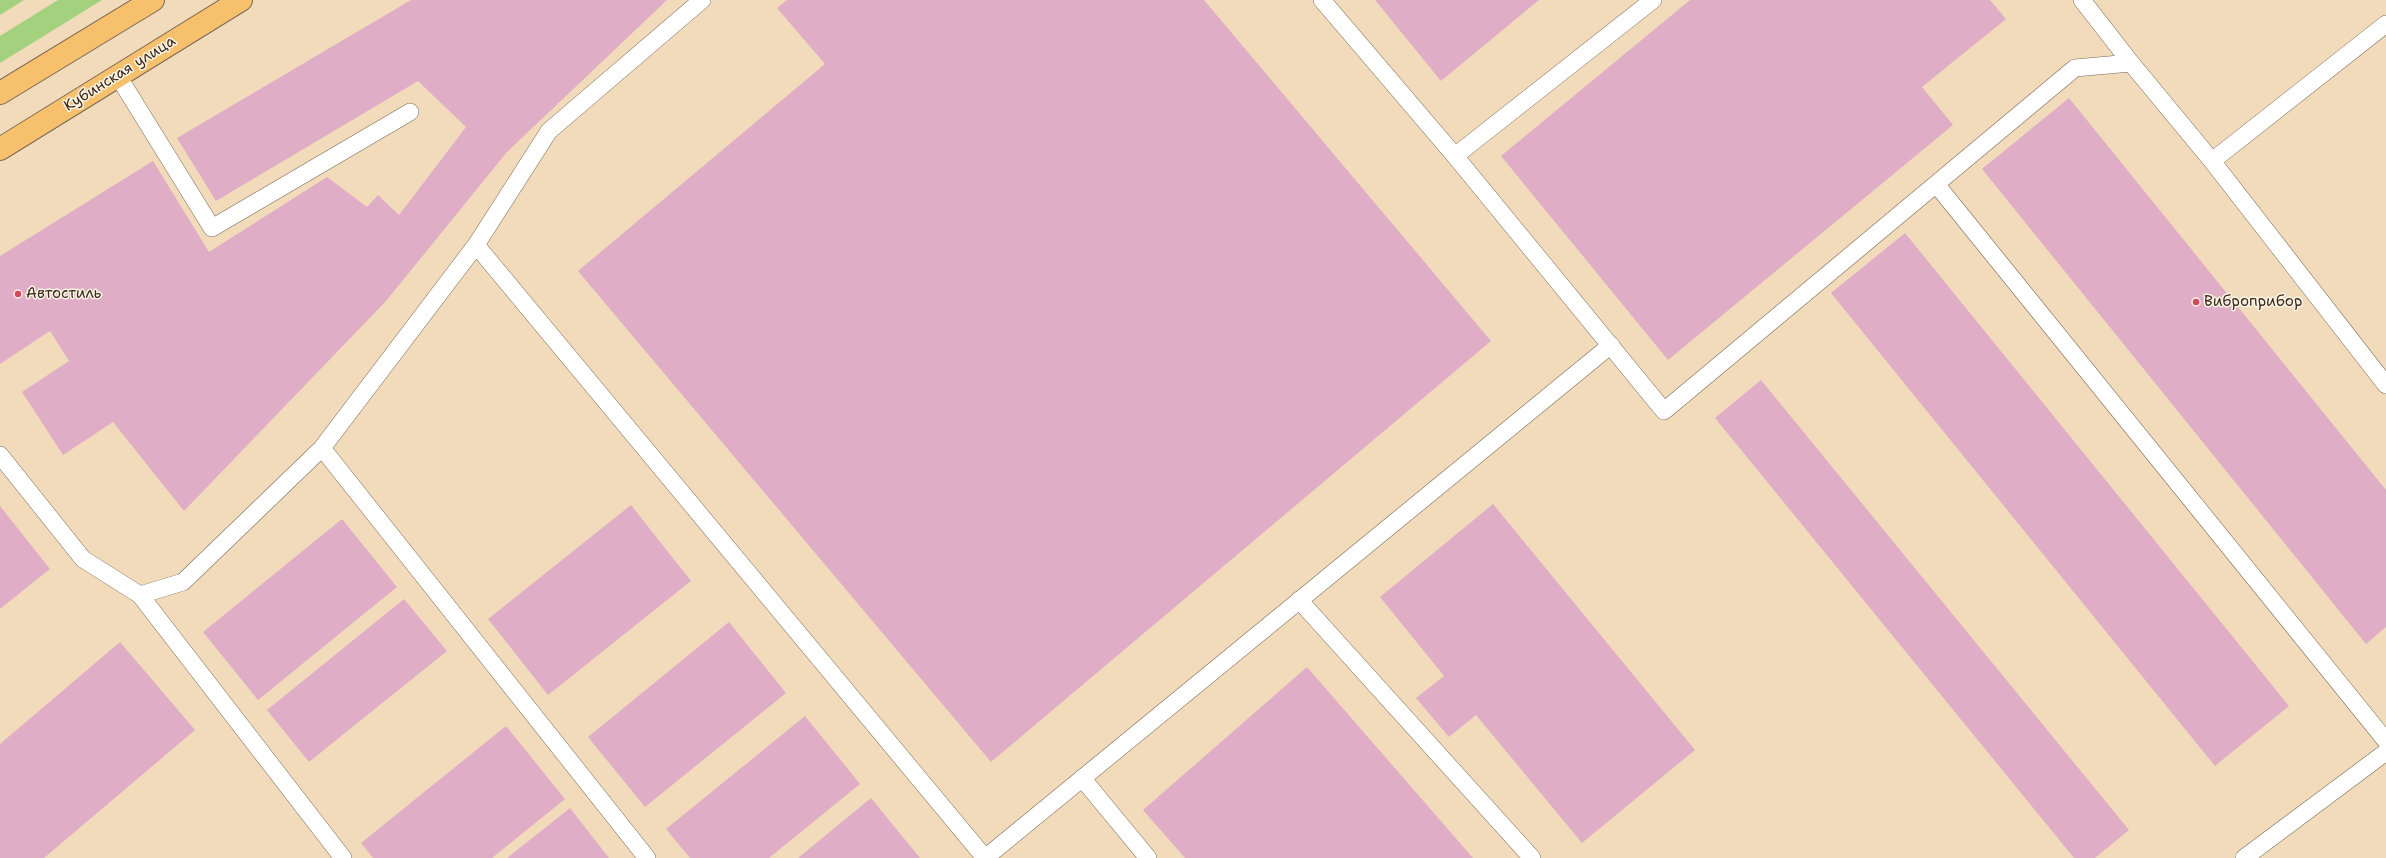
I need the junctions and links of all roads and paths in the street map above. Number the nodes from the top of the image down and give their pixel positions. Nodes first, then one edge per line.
1 (153, 0) edge
2 (241, 0) edge
3 (702, 0) edge
4 (1322, 0) edge
5 (1653, 0) edge
6 (2082, 0) edge
7 (2386, 24) edge
8 (2131, 63) junction
9 (118, 76) junction
10 (0, 94) edge
11 (410, 112) dead end
12 (0, 148) edge
13 (1455, 156) junction
14 (2212, 161) junction
15 (1936, 184) junction
16 (476, 245) junction
17 (1610, 345) junction
18 (2386, 385) edge
19 (322, 448) junction
20 (0, 455) edge
21 (140, 595) junction
22 (1299, 600) junction
23 (2386, 741) edge
24 (2386, 752) edge
25 (1082, 778) junction
26 (2250, 856) edge
27 (344, 858) edge
28 (647, 858) edge
29 (985, 858) edge
30 (1148, 858) edge
31 (1532, 858) edge

1 - 10 main road
2 - 9 main road, Кубинская улица
3 - 16 lane
4 - 13 lane
5 - 13 lane
6 - 8 lane
7 - 14 lane
8 - 14 lane
8 - 15 lane
9 - 11 lane
9 - 12 main road, Кубинская улица
13 - 17 lane
14 - 18 lane
15 - 17 lane
15 - 23 lane
16 - 19 lane
16 - 29 lane
17 - 22 lane
19 - 21 lane
19 - 28 lane
20 - 21 lane
21 - 27 lane
22 - 25 lane
22 - 31 lane
24 - 26 lane
25 - 29 lane
25 - 30 lane

